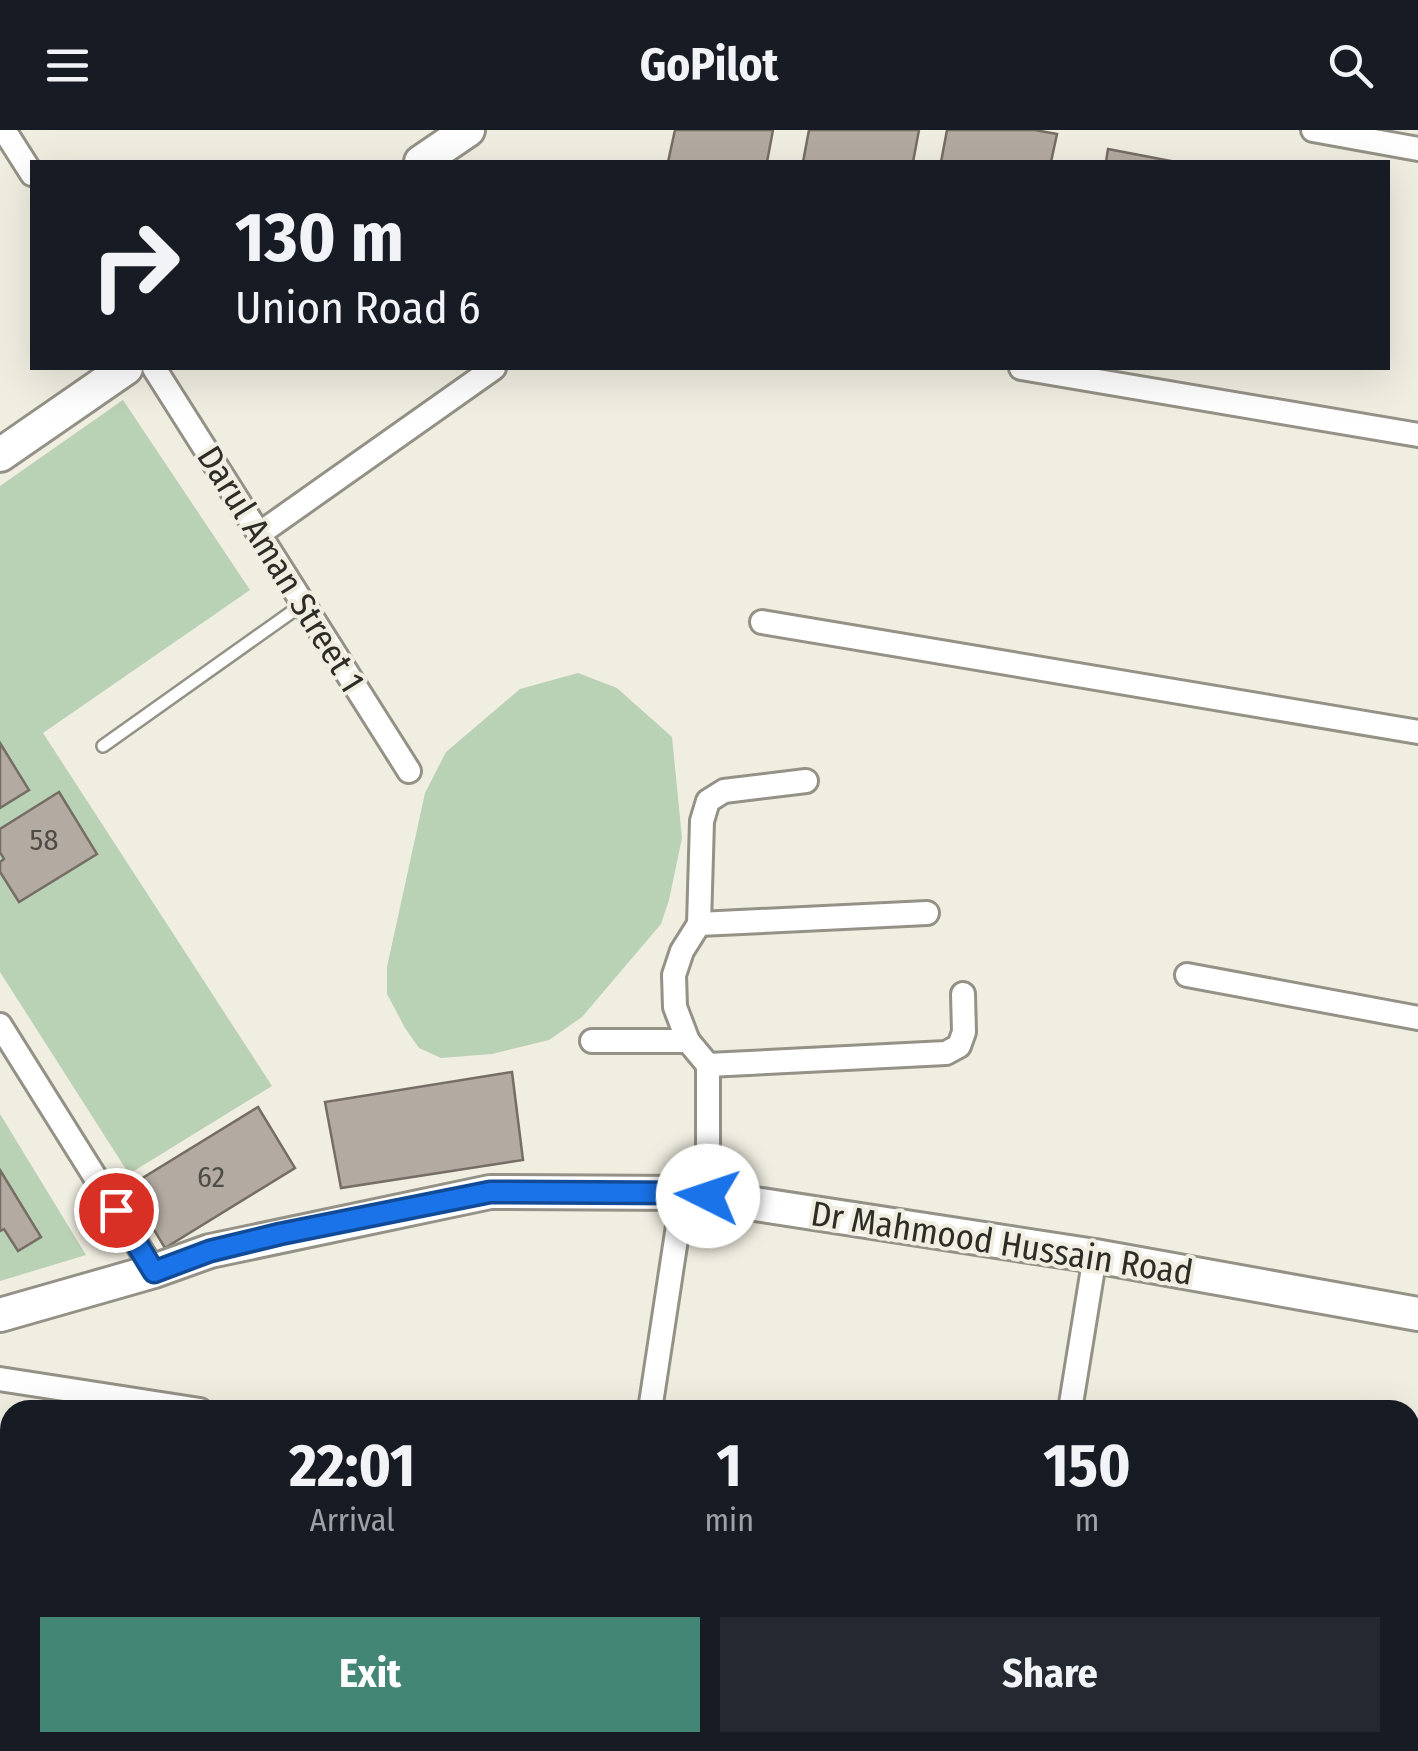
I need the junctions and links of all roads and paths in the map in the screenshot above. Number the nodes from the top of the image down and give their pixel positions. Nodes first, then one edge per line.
1 (4, 130) edge
2 (468, 130) edge
3 (1312, 130) edge
4 (1418, 148) edge
5 (424, 160) edge
6 (30, 171) edge
7 (123, 370) edge
8 (155, 370) edge
9 (491, 370) edge
10 (1032, 370) edge
11 (1418, 435) edge
12 (0, 456) edge
13 (259, 534) junction
14 (303, 604) junction
15 (762, 622) dead end
16 (1418, 732) edge
17 (103, 746) dead end
18 (409, 771) dead end
19 (806, 781) dead end
20 (927, 913) dead end
21 (699, 924) junction
22 (1188, 975) dead end
23 (962, 994) dead end
24 (1418, 1018) edge
25 (0, 1025) edge
26 (688, 1041) junction
27 (592, 1042) dead end
28 (708, 1065) junction
29 (695, 1194) junction
30 (1094, 1256) junction
31 (154, 1272) junction
32 (1418, 1314) edge
33 (0, 1316) edge
34 (0, 1380) edge
35 (133, 1400) edge
36 (652, 1400) edge
37 (1072, 1400) edge

1 - 6 street
2 - 5 main road
3 - 4 street
7 - 12 main road
8 - 13 street, Darul Aman Street 1
9 - 13 street
10 - 11 street
13 - 14 street, Darul Aman Street 1
14 - 17 lane
14 - 18 street, Darul Aman Street 1
15 - 16 street
19 - 21 street
20 - 21 street
21 - 26 street
22 - 24 street
23 - 28 street
25 - 31 street
26 - 27 street
26 - 28 street
28 - 29 street
29 - 30 main road, Dr Mahmood Hussain Road
29 - 31 main road, Dr Mahmood Hussain Road
29 - 36 street
30 - 32 main road, Dr Mahmood Hussain Road
30 - 37 street
31 - 33 main road, Dr Mahmood Hussain Road
34 - 35 street

